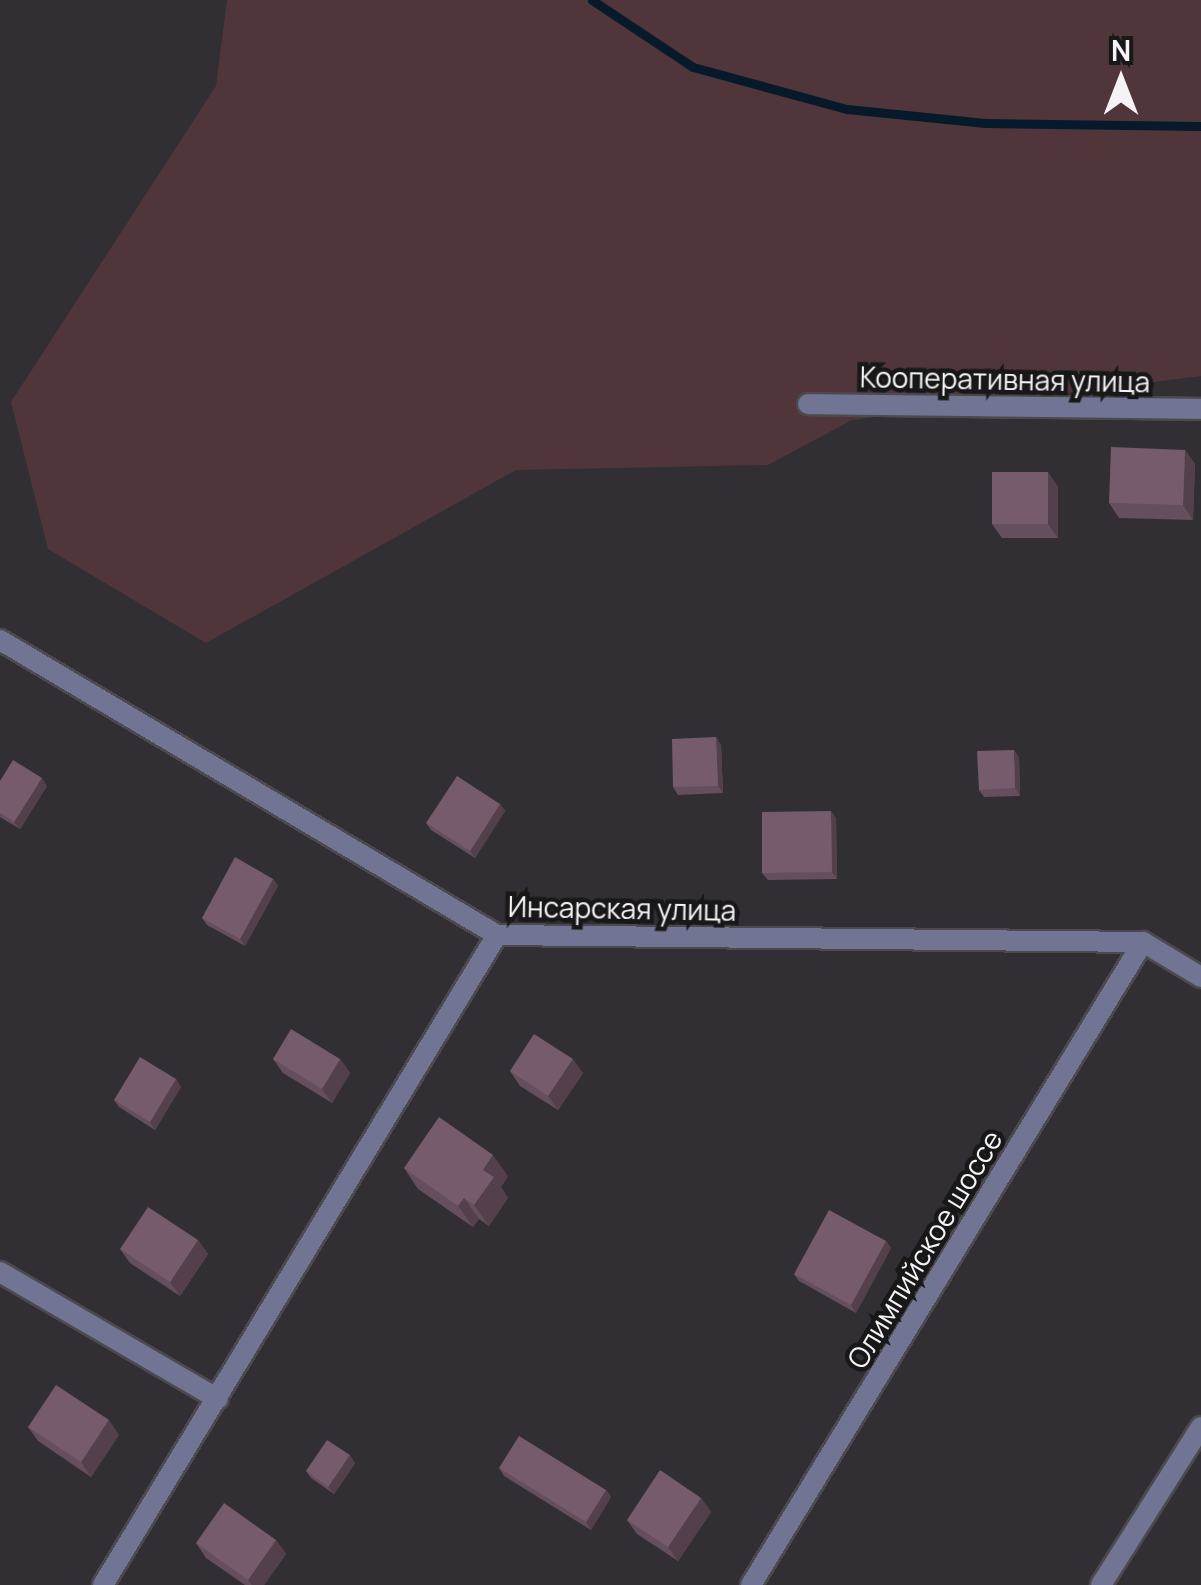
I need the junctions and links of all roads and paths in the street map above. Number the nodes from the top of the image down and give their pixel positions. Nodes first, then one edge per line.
1 (808, 404) dead end
2 (1201, 409) edge
3 (0, 640) edge
4 (497, 936) junction
5 (1144, 942) junction
6 (1201, 976) edge
7 (0, 1272) edge
8 (218, 1399) junction
9 (1201, 1426) edge
10 (103, 1585) edge
11 (751, 1585) edge
12 (1100, 1585) edge

1 - 2 street, Кооперативная улица
3 - 4 street, Инсарская улица
4 - 5 street, Инсарская улица
4 - 8 street
5 - 6 street
5 - 11 street, Олимпийское шоссе
7 - 8 street
8 - 10 street
9 - 12 street

